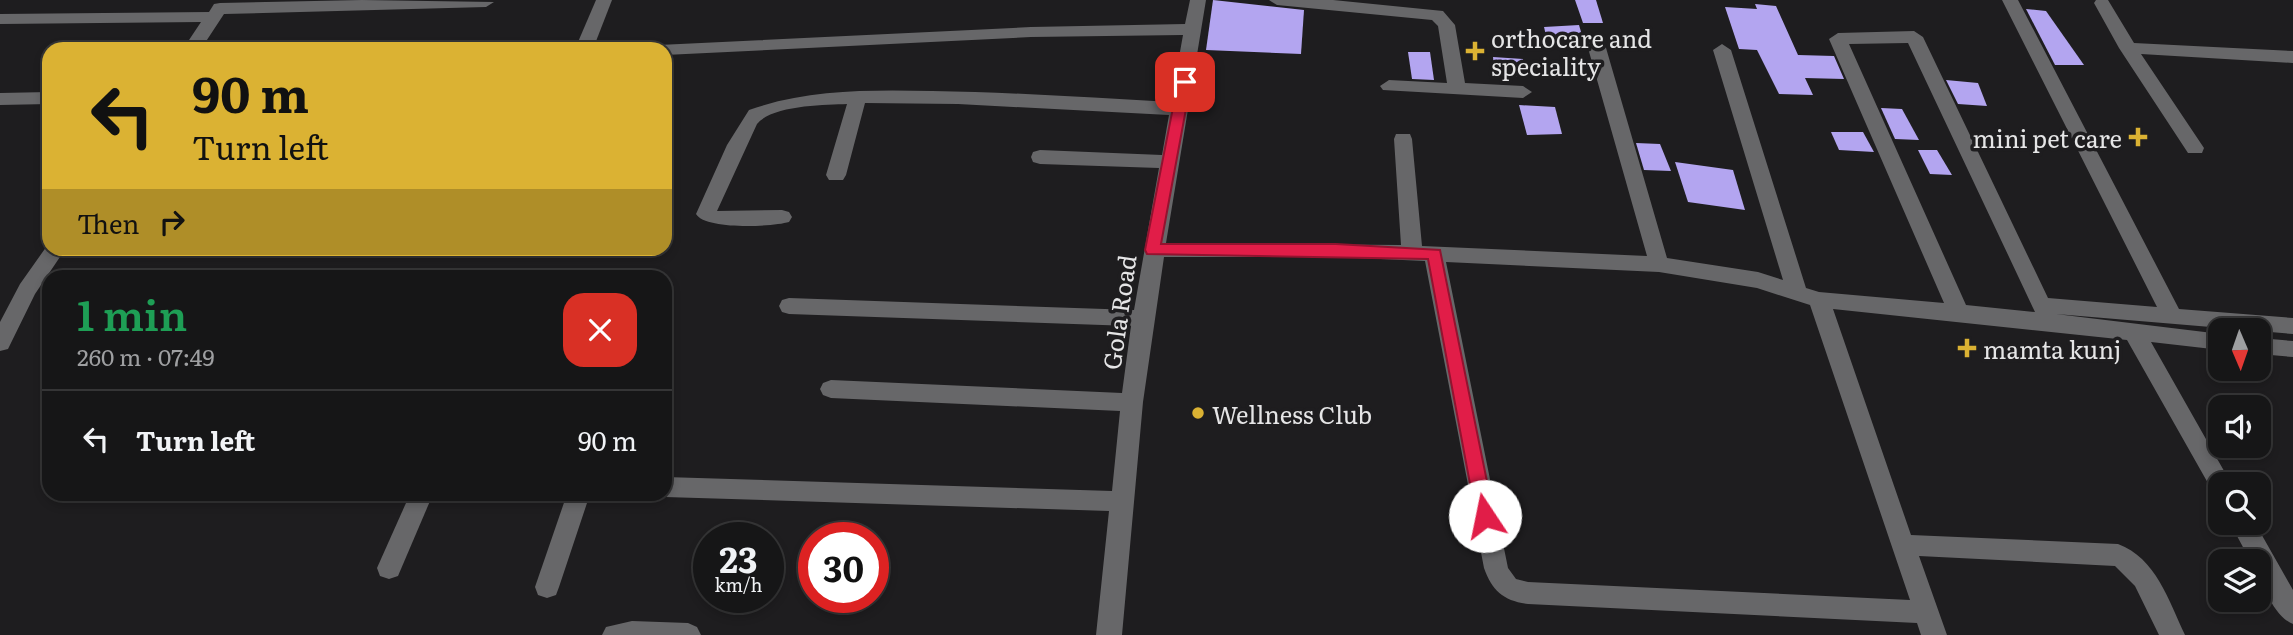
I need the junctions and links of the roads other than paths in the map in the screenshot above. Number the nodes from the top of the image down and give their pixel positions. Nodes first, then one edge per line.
1 (604, 0) edge
2 (1198, 0) edge
3 (1277, 0) edge
4 (2010, 0) edge
5 (486, 2) dead end
6 (2102, 3) dead end
7 (219, 9) edge
8 (0, 19) edge
9 (1194, 29) junction
10 (1595, 41) dead end
11 (197, 42) edge
12 (587, 42) edge
13 (2128, 48) junction
14 (672, 49) edge
15 (1722, 50) dead end
16 (2293, 57) edge
17 (1389, 86) dead end
18 (1457, 89) junction
19 (1523, 92) dead end
20 (858, 97) junction
21 (42, 98) edge
22 (0, 99) edge
23 (1180, 109) junction
24 (1403, 139) dead end
25 (2194, 148) dead end
26 (1040, 157) dead end
27 (1158, 162) junction
28 (836, 175) dead end
29 (782, 217) dead end
30 (1153, 250) junction
31 (1423, 253) junction
32 (50, 256) edge
33 (1659, 264) junction
34 (27, 290) junction
35 (42, 291) edge
36 (1808, 297) junction
37 (789, 306) dead end
38 (1959, 312) junction
39 (2046, 314) junction
40 (2172, 317) junction
41 (1143, 318) junction
42 (2293, 326) edge
43 (2136, 334) junction
44 (2208, 341) edge
45 (0, 343) edge
46 (2272, 347) edge
47 (2293, 349) edge
48 (831, 388) dead end
49 (1132, 402) junction
50 (2214, 472) edge
51 (672, 487) edge
52 (418, 501) edge
53 (576, 501) edge
54 (1122, 501) junction
55 (2249, 535) edge
56 (1905, 545) junction
57 (389, 568) dead end
58 (547, 587) dead end
59 (1926, 612) junction
60 (2293, 613) edge
61 (615, 635) edge
62 (688, 635) edge
63 (1109, 635) edge
64 (1934, 635) edge
65 (2172, 635) edge

1 - 12 street
2 - 9 street, Gola Road
3 - 18 street
4 - 40 street
5 - 7 street
6 - 13 street
7 - 8 street
7 - 11 street
9 - 14 street
9 - 23 street, Gola Road
10 - 33 street
13 - 16 street
13 - 25 street
15 - 36 street
17 - 18 street
18 - 19 street
20 - 23 street
20 - 28 street
20 - 29 street
21 - 22 street
23 - 27 street, Gola Road
24 - 31 street
26 - 27 street
27 - 30 street, Gola Road
30 - 31 street
30 - 41 street, Gola Road
31 - 33 street
31 - 59 street
32 - 34 street
33 - 36 street
34 - 35 street
34 - 45 street
36 - 38 street
36 - 56 street
37 - 41 street
38 - 39 street
38 - 39 street
39 - 40 street
39 - 43 street
40 - 42 street
41 - 49 street, Gola Road
43 - 44 street
43 - 50 street
46 - 47 street
48 - 49 street
49 - 54 street, Gola Road
51 - 54 street
52 - 57 street
53 - 58 street
54 - 63 street, Gola Road
55 - 60 street
56 - 59 street
56 - 65 street
59 - 64 street
61 - 62 street

